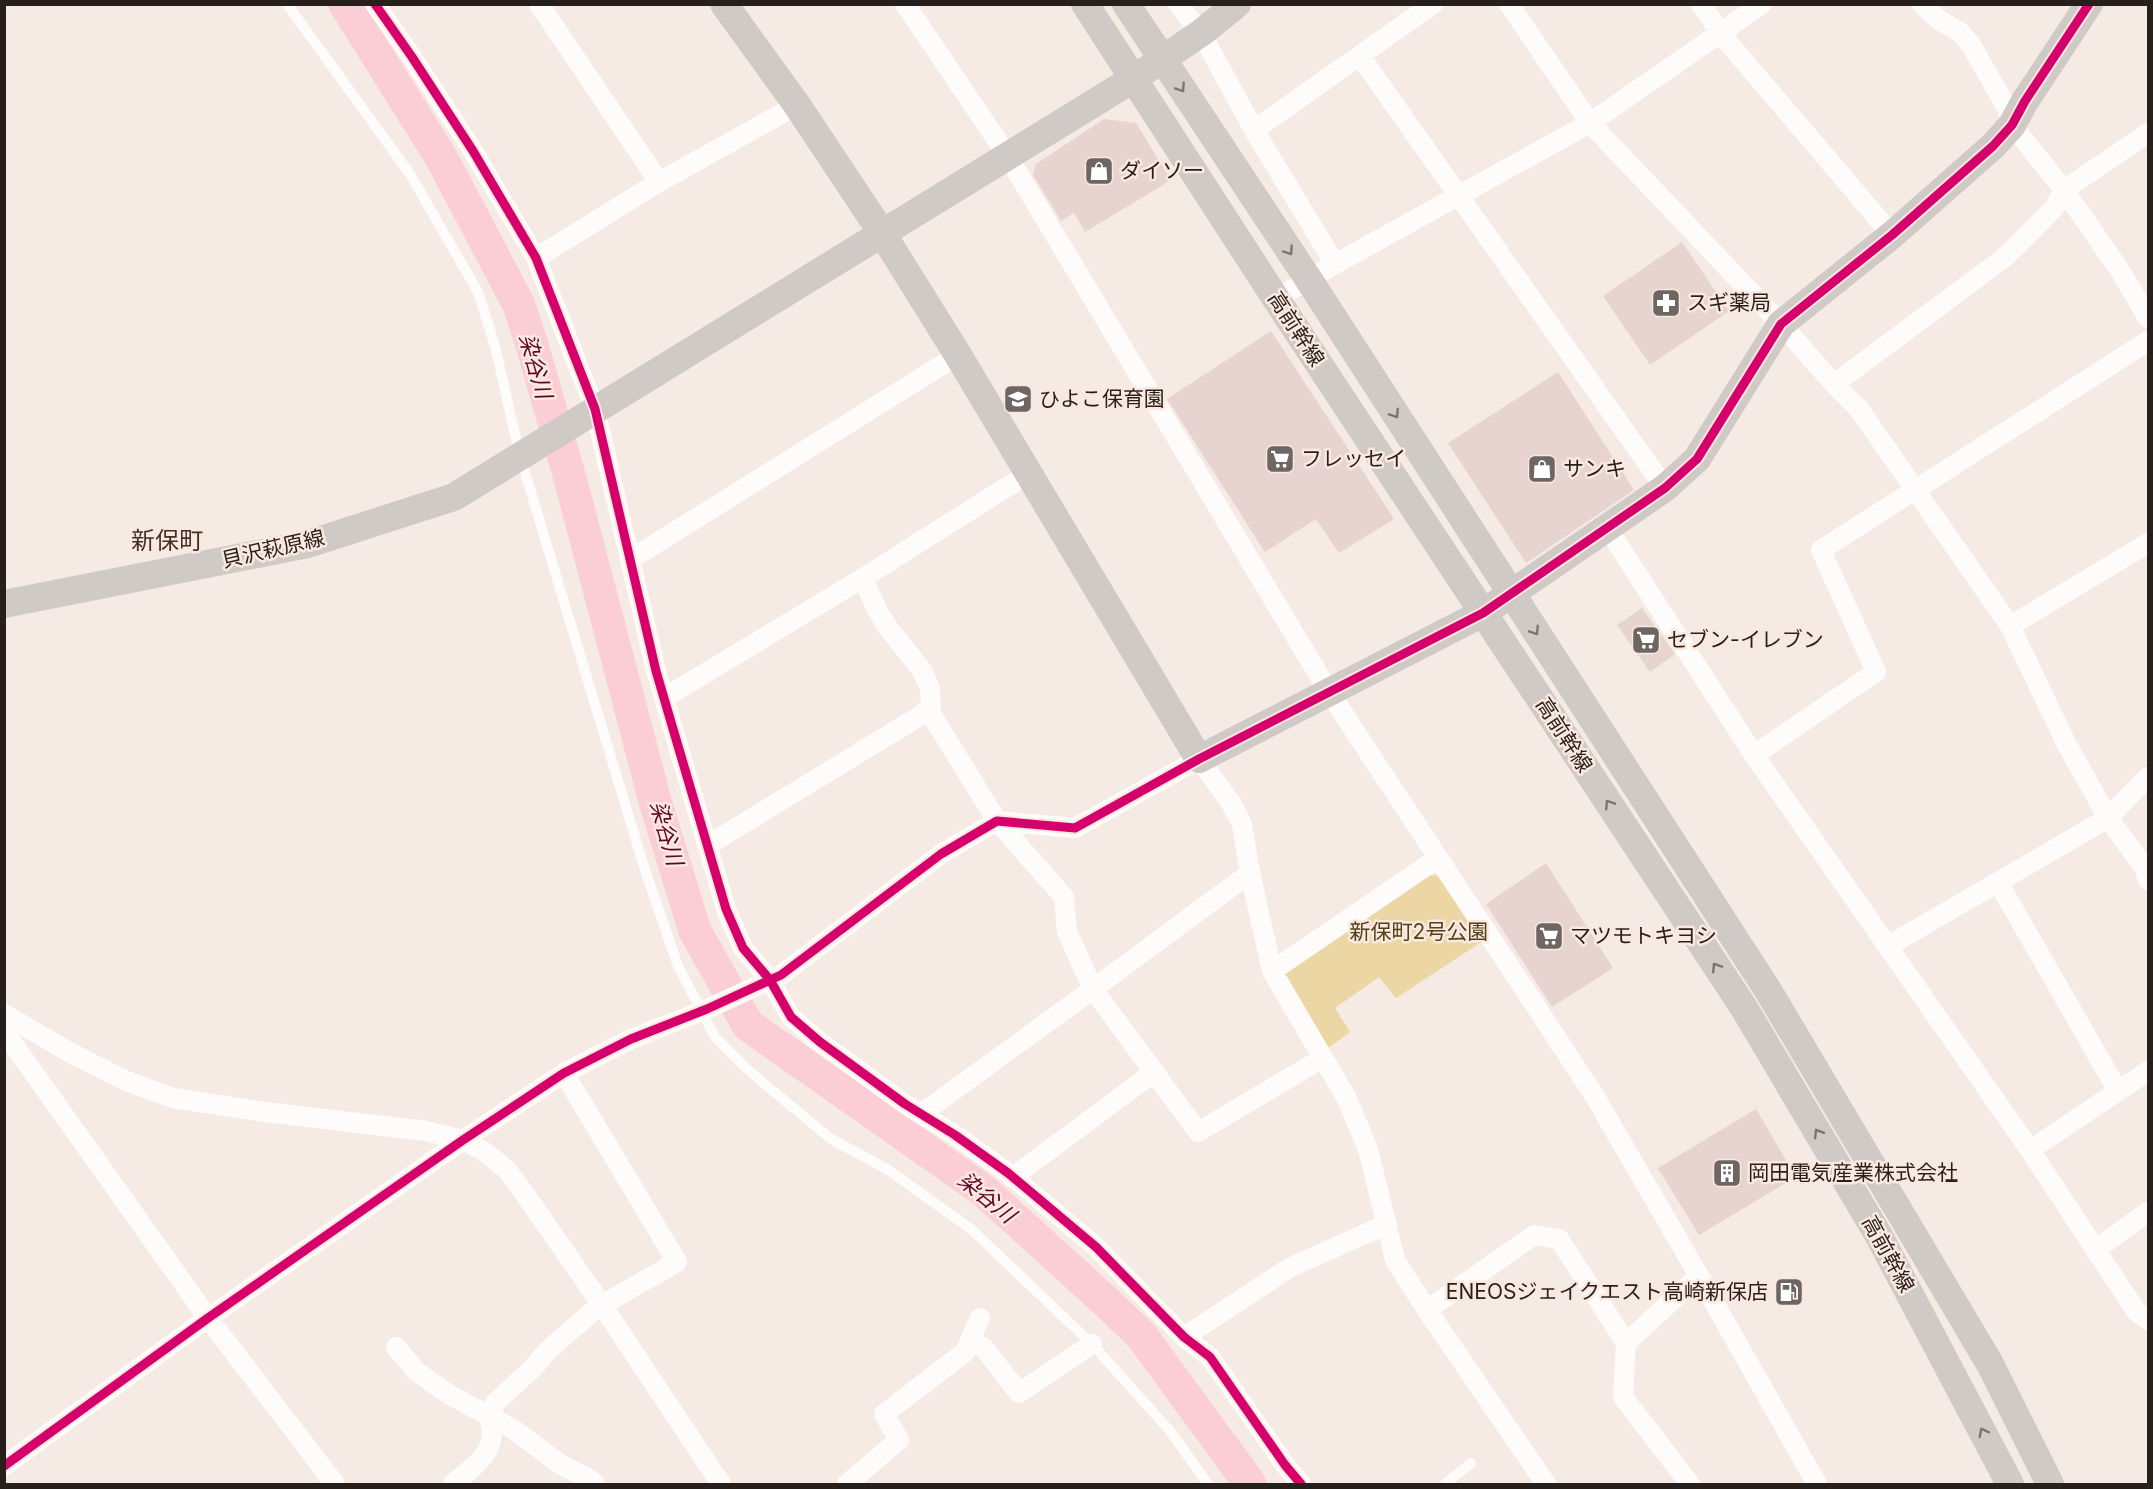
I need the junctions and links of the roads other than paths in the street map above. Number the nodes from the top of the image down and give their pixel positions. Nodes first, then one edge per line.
1 (287, 4) edge
2 (375, 4) edge
3 (539, 4) edge
4 (724, 4) edge
5 (905, 4) edge
6 (1085, 4) edge
7 (1126, 4) edge
8 (1178, 4) edge
9 (1237, 4) edge
10 (1433, 4) edge
11 (1509, 4) edge
12 (1701, 4) edge
13 (1762, 4) edge
14 (1922, 4) edge
15 (2081, 8) edge
16 (1201, 33) junction
17 (1721, 34) junction
18 (1359, 56) junction
19 (1161, 59) junction
20 (1133, 79) junction
21 (797, 105) junction
22 (1590, 123) junction
23 (2013, 125) junction
24 (1254, 130) junction
25 (2148, 133) edge
26 (1007, 155) junction
27 (659, 182) junction
28 (2064, 190) junction
29 (1460, 196) junction
30 (882, 233) junction
31 (1892, 235) junction
32 (536, 258) junction
33 (1335, 264) junction
34 (1309, 280) junction
35 (1276, 299) junction
36 (2148, 318) edge
37 (1780, 324) junction
38 (2148, 340) edge
39 (958, 355) junction
40 (1834, 384) junction
41 (591, 412) junction
42 (523, 454) junction
43 (1029, 473) junction
44 (1665, 488) junction
45 (1917, 490) junction
46 (1608, 529) junction
47 (2148, 543) edge
48 (631, 559) junction
49 (863, 578) junction
50 (1510, 594) junction
51 (4, 604) edge
52 (1483, 613) junction
53 (2010, 626) junction
54 (1329, 692) junction
55 (664, 698) junction
56 (928, 709) junction
57 (1754, 755) junction
58 (1199, 759) junction
59 (2148, 777) edge
60 (2108, 818) junction
61 (997, 821) junction
62 (708, 845) junction
63 (1438, 858) junction
64 (1250, 873) junction
65 (2148, 880) edge
66 (1998, 882) junction
67 (1888, 946) junction
68 (1272, 971) junction
69 (770, 980) junction
70 (1093, 989) junction
71 (701, 1011) junction
72 (4, 1014) edge
73 (4, 1031) edge
74 (1323, 1058) junction
75 (2148, 1071) edge
76 (1154, 1072) junction
77 (564, 1073) junction
78 (2118, 1091) junction
79 (921, 1114) junction
80 (463, 1140) junction
81 (2030, 1150) junction
82 (1013, 1177) junction
83 (2148, 1212) edge
84 (1387, 1224) junction
85 (2095, 1250) junction
86 (1699, 1276) junction
87 (602, 1305) junction
88 (1427, 1310) junction
89 (208, 1318) junction
90 (980, 1318) dead end
91 (2148, 1320) edge
92 (1184, 1337) junction
93 (970, 1341) junction
94 (1626, 1343) junction
95 (1092, 1344) junction
96 (396, 1347) dead end
97 (488, 1416) junction
98 (1471, 1463) dead end
99 (4, 1466) edge
100 (335, 1485) edge
101 (453, 1485) edge
102 (595, 1485) edge
103 (721, 1485) edge
104 (847, 1485) edge
105 (1208, 1485) edge
106 (1301, 1485) edge
107 (1445, 1485) edge
108 (1546, 1485) edge
109 (1690, 1485) edge
110 (1817, 1485) edge
111 (2010, 1485) edge
112 (2050, 1485) edge

1 - 42 lane
2 - 32 street
3 - 27 street
4 - 21 street
5 - 26 street
6 - 20 street, 高前幹線
7 - 19 street, 高前幹線
8 - 16 street
9 - 16 street, 貝沢萩原線
10 - 18 street
11 - 22 street
12 - 17 street
13 - 17 street
14 - 23 street
15 - 23 street
16 - 19 street, 貝沢萩原線
16 - 24 street
17 - 22 street
17 - 31 street
18 - 24 street
18 - 29 street
19 - 20 street, 貝沢萩原線
19 -> 34 street, 高前幹線
20 - 26 street, 貝沢萩原線
20 - 35 street, 高前幹線
21 - 27 street
21 - 30 street
22 - 29 street
22 - 37 street
23 - 28 street
23 - 31 street
24 - 33 street
25 - 28 street
26 - 30 street, 貝沢萩原線
26 - 54 street
27 - 32 street
28 - 36 street
28 - 40 street
29 - 33 street
29 - 44 street
30 - 39 street
30 - 41 street, 貝沢萩原線
31 - 37 street
32 - 41 street
33 - 34 street
34 - 35 street
34 -> 50 street, 高前幹線
35 - 52 street, 高前幹線
37 - 40 street
37 - 44 street
38 - 45 street
39 - 43 street
39 - 48 street
40 - 45 street
41 - 42 street, 貝沢萩原線
41 - 48 street
42 - 51 street, 貝沢萩原線
42 - 71 lane
43 - 49 street
43 - 58 street
44 - 46 street
45 - 53 street
45 - 57 street
46 - 50 street
46 - 57 street
47 - 53 street
48 - 55 street
49 - 55 street
49 - 56 street
50 - 52 street
50 -> 112 street, 高前幹線
52 - 54 street
111 -> 52 street, 高前幹線
53 - 60 street
54 - 58 street
54 - 63 street
55 - 62 street
56 - 61 street
56 - 62 street
57 - 67 street
58 - 61 street
58 - 64 street
59 - 60 street
60 - 65 street
60 - 66 street
61 - 69 street
61 - 70 street
62 - 69 street
63 - 68 street
63 - 86 street
64 - 68 street
64 - 70 street
66 - 67 street
66 - 78 street
67 - 81 street
68 - 74 street
69 - 71 street
69 - 79 street
70 - 76 street
70 - 79 street
71 - 77 street
71 - 95 lane
72 - 80 street
73 - 89 street
74 - 76 street
74 - 84 street
75 - 78 street
76 - 82 street
77 - 80 street
77 - 87 street
78 - 81 street
79 - 82 street
80 - 87 street
80 - 89 street
81 - 85 street
82 - 92 street
83 - 85 street
84 - 88 street
84 - 92 street
85 - 91 street
86 - 94 street
86 - 110 street
87 - 97 street
87 - 103 street
88 - 94 street
88 - 108 street
89 - 99 street
89 - 100 street
90 - 93 street
92 - 106 street
93 - 95 street
93 - 104 street
94 - 109 street
95 - 105 lane
96 - 97 street
97 - 101 street
97 - 102 street
98 - 107 lane

